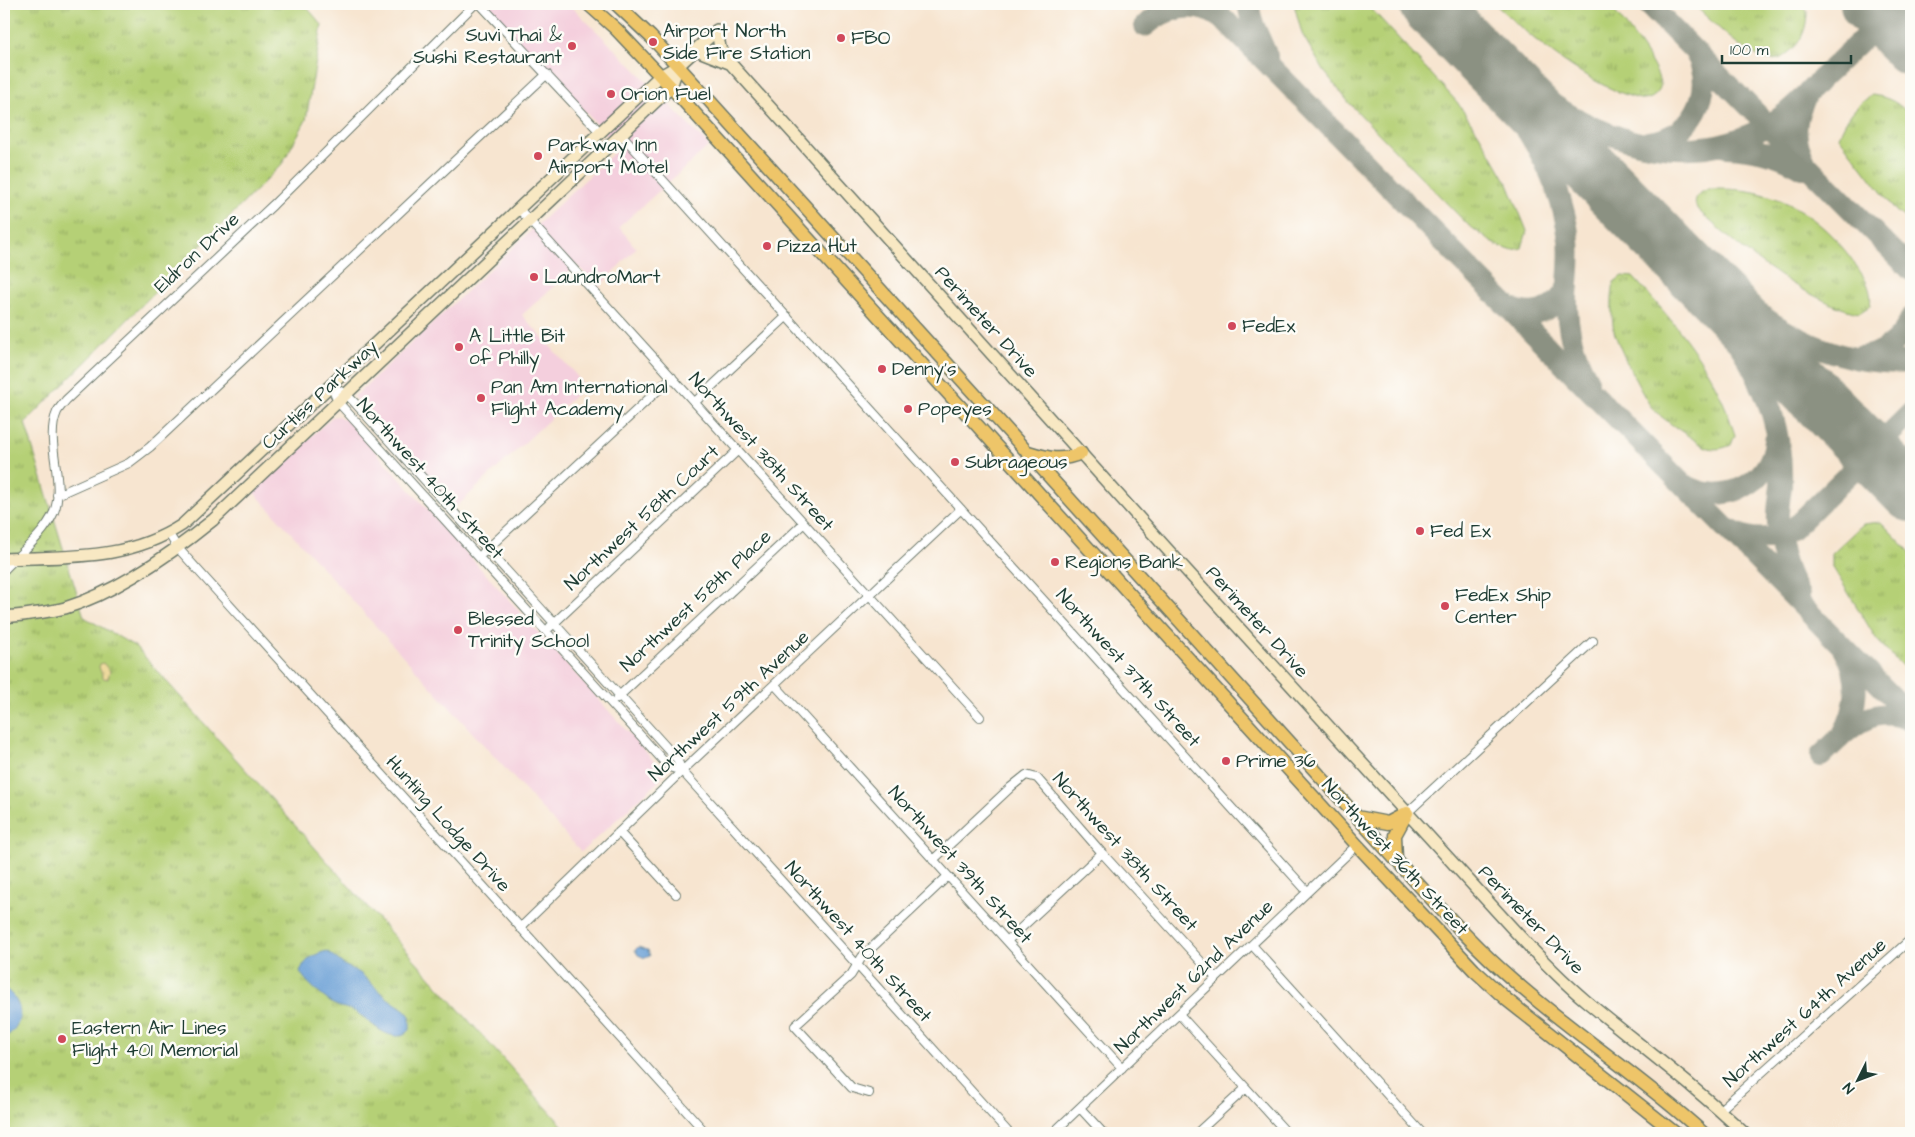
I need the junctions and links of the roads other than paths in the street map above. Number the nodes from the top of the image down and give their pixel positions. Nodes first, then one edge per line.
1 (475, 4) edge
2 (480, 4) edge
3 (588, 4) edge
4 (616, 4) edge
5 (717, 30) joint
6 (696, 50) junction
7 (731, 64) junction
8 (678, 66) junction
9 (548, 74) junction
10 (660, 76) junction
11 (672, 87) junction
12 (600, 132) junction
13 (622, 134) junction
14 (519, 209) junction
15 (530, 220) junction
16 (841, 246) junction
17 (837, 269) junction
18 (902, 313) junction
19 (787, 316) junction
20 (927, 370) junction
21 (957, 375) junction
22 (672, 377) junction
23 (331, 386) junction
24 (342, 398) junction
25 (695, 402) junction
26 (738, 450) junction
27 (1028, 452) junction
28 (1081, 453) junction
29 (1038, 464) junction
30 (1039, 493) junction
31 (57, 495) junction
32 (1068, 497) junction
33 (961, 509) junction
34 (804, 523) junction
35 (169, 534) junction
36 (177, 547) junction
37 (487, 550) junction
38 (479, 557) junction
39 (9, 559) edge
40 (4, 570) edge
41 (870, 596) junction
42 (4, 617) edge
43 (554, 623) junction
44 (546, 631) junction
45 (1197, 639) junction
46 (1593, 642) dead end
47 (1183, 652) junction
48 (775, 685) junction
49 (619, 696) junction
50 (611, 703) junction
51 (980, 717) dead end
52 (682, 771) junction
53 (1407, 814) junction
54 (1357, 816) junction
55 (619, 832) junction
56 (1358, 845) junction
57 (1102, 853) junction
58 (933, 860) junction
59 (1396, 860) junction
60 (948, 876) junction
61 (1307, 892) junction
62 (676, 894) dead end
63 (520, 928) junction
64 (1911, 939) edge
65 (1007, 940) junction
66 (1252, 945) junction
67 (857, 966) junction
68 (1216, 978) junction
69 (1514, 981) junction
70 (1502, 996) junction
71 (1179, 1014) junction
72 (1122, 1068) junction
73 (1246, 1088) junction
74 (869, 1093) dead end
75 (1080, 1108) junction
76 (1720, 1110) junction
77 (706, 1133) edge
78 (1009, 1133) edge
79 (1053, 1133) edge
80 (1103, 1133) edge
81 (1198, 1133) edge
82 (1287, 1133) edge
83 (1422, 1133) edge
84 (1675, 1133) edge
85 (1704, 1133) edge
86 (1744, 1133) edge

1 - 31 street, Eldron Drive
2 - 9 street
3 - 10 main road, Northwest 36th Street
4 - 8 main road, Northwest 36th Street
5 - 6 main road, Curtiss Parkway
5 - 7 main road, Perimeter Drive
6 - 7 main road, Perimeter Drive
6 - 8 main road, Curtiss Parkway
7 - 28 main road, Perimeter Drive
8 - 10 main road, Curtiss Parkway
8 - 11 main road
8 - 16 main road, Northwest 36th Street
9 - 12 street
9 - 31 street
10 - 11 main road, Northwest 36th Street
10 - 12 main road, Curtiss Parkway
11 - 13 main road, Curtiss Parkway
11 - 17 main road, Northwest 36th Street
12 - 14 main road, Curtiss Parkway
13 - 15 main road, Curtiss Parkway
13 - 19 street, Northwest 37th Street
14 - 15 street, Northwest 38th Street
14 - 23 main road, Curtiss Parkway
15 - 22 street, Northwest 38th Street
15 - 24 main road, Curtiss Parkway
16 - 17 main road
16 - 18 main road, Northwest 36th Street
17 - 18 main road
17 - 20 main road, Northwest 36th Street
18 - 21 main road, Northwest 36th Street
19 - 25 street
19 - 33 street, Northwest 37th Street
20 - 21 main road
20 - 30 main road, Northwest 36th Street
21 - 27 main road, Northwest 36th Street
22 - 25 street, Northwest 38th Street
22 - 37 street
23 - 24 street, Northwest 40th Street
23 - 35 main road, Curtiss Parkway
24 - 36 main road, Curtiss Parkway
24 - 37 street, Northwest 40th Street
24 - 38 street, Northwest 40th Street
25 - 26 street, Northwest 38th Street
26 - 34 street, Northwest 38th Street
26 - 43 street, Northwest 58th Court
27 - 28 main road
27 - 29 main road, Northwest 36th Street
28 - 53 main road, Perimeter Drive
29 - 30 main road
29 - 32 main road, Northwest 36th Street
30 - 32 main road
30 - 47 main road, Northwest 36th Street
31 - 39 street, Eldron Drive
32 - 45 main road, Northwest 36th Street
33 - 41 street, Northwest 59th Avenue
33 - 61 street, Northwest 37th Street
34 - 41 street, Northwest 38th Street
34 - 49 street, Northwest 58th Place
35 - 36 street, Hunting Lodge Drive
35 - 39 main road, Curtiss Parkway
36 - 42 main road, Curtiss Parkway
36 - 63 street, Hunting Lodge Drive
37 - 38 street
37 - 43 street, Northwest 40th Street
38 - 44 street, Northwest 40th Street
39 - 40 street, Eldron Drive
41 - 48 street, Northwest 59th Avenue
41 - 51 street, Northwest 38th Street
43 - 44 street, Northwest 58th Court
43 - 49 street, Northwest 40th Street
44 - 50 street, Northwest 40th Street
45 - 47 main road
45 - 54 main road, Northwest 36th Street
46 - 53 street
47 - 56 main road, Northwest 36th Street
48 - 52 street, Northwest 59th Avenue
48 - 58 street, Northwest 39th Street
49 - 50 street, Northwest 58th Place
49 - 52 street, Northwest 40th Street
50 - 52 street, Northwest 40th Street
52 - 55 street, Northwest 59th Avenue
52 - 67 street, Northwest 40th Street
53 - 54 main road
53 - 59 main road
53 - 76 main road, Perimeter Drive
54 - 59 main road, Northwest 36th Street
55 - 62 street
55 - 63 street, Northwest 59th Avenue
56 - 61 street, Northwest 62nd Avenue
56 - 70 main road, Northwest 36th Street
57 - 58 street, Northwest 38th Street
57 - 65 street
57 - 68 street, Northwest 38th Street
58 - 60 street, Northwest 39th Street
59 - 69 main road, Northwest 36th Street
60 - 65 street, Northwest 39th Street
60 - 67 street
61 - 66 street, Northwest 62nd Avenue
63 - 77 street, Hunting Lodge Drive
64 - 76 street, Northwest 64th Avenue
65 - 72 street, Northwest 39th Street
66 - 68 street, Northwest 62nd Avenue
66 - 83 street
67 - 74 street
67 - 78 street, Northwest 40th Street
68 - 71 street, Northwest 62nd Avenue
69 - 70 main road
69 - 85 main road, Northwest 36th Street
70 - 84 main road, Northwest 36th Street
71 - 72 street, Northwest 62nd Avenue
71 - 73 street
72 - 75 street, Northwest 62nd Avenue
73 - 81 street
73 - 82 street
75 - 79 street, Northwest 62nd Avenue
75 - 80 street
76 - 86 main road, Perimeter Drive

